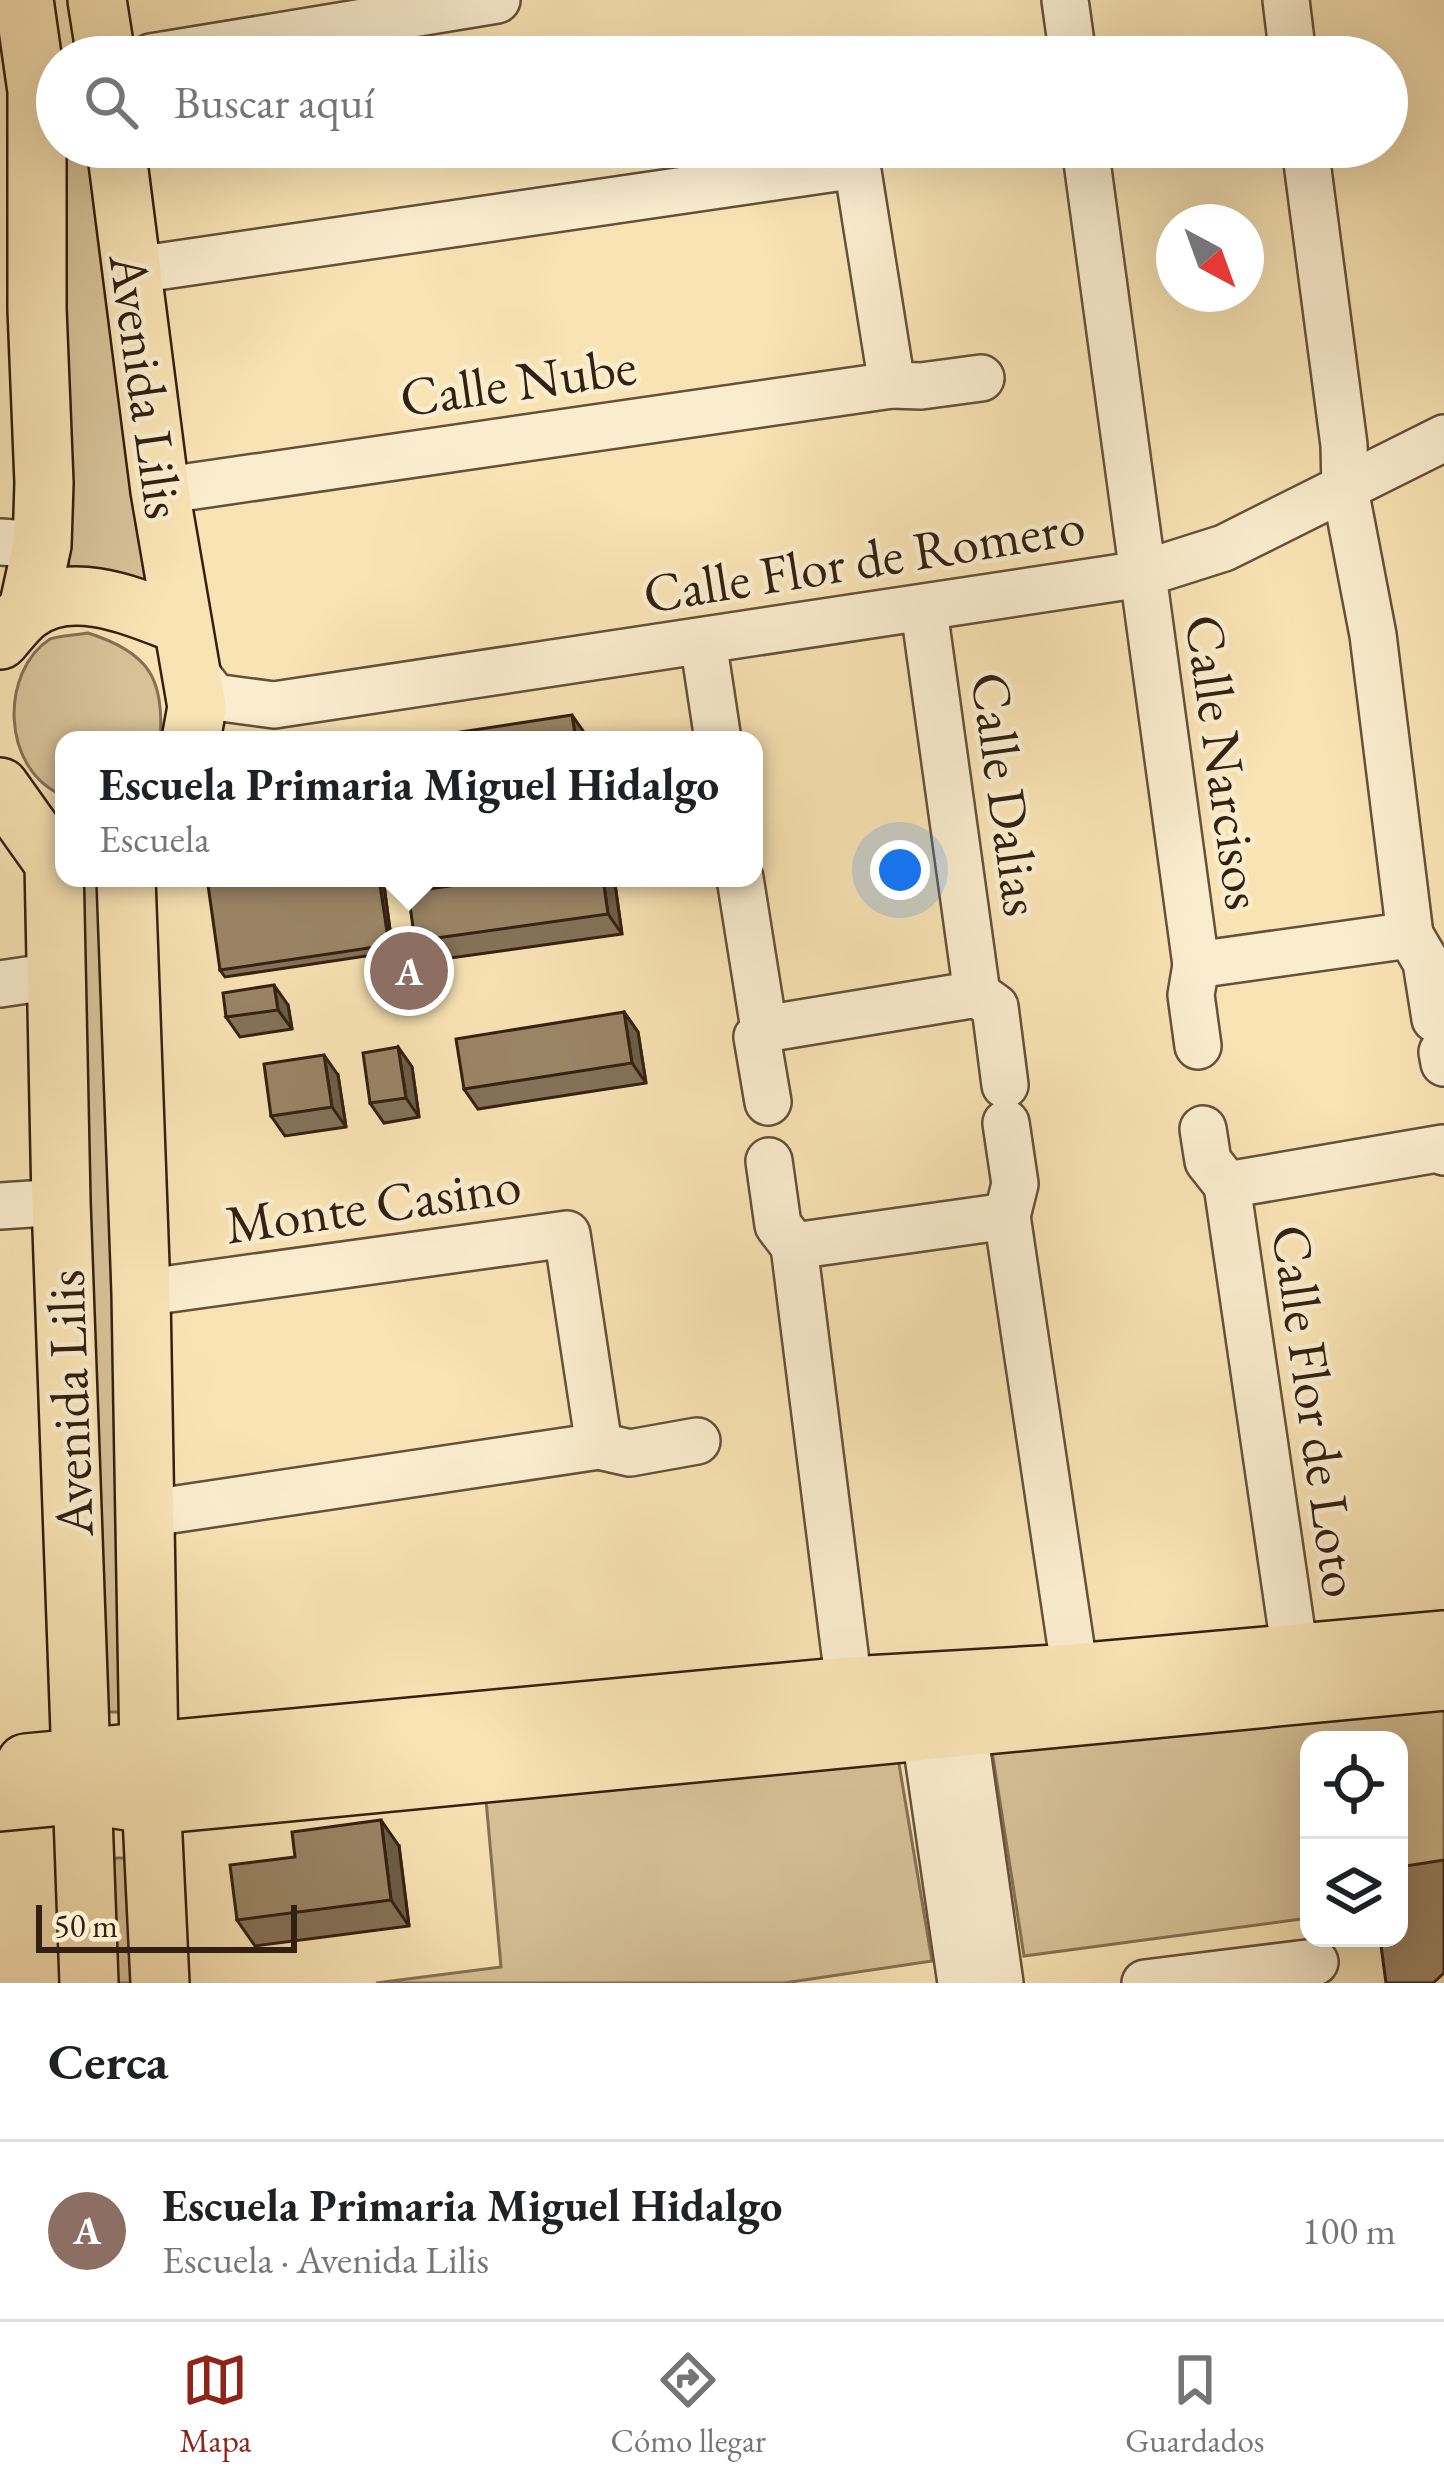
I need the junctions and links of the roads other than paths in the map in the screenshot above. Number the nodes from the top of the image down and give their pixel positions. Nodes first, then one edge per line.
1 (24, 0) edge
2 (98, 0) edge
3 (497, 0) edge
4 (1065, 0) edge
5 (1286, 0) edge
6 (103, 36) edge
7 (278, 36) edge
8 (1070, 36) edge
9 (1290, 36) edge
10 (31, 89) edge
11 (118, 168) edge
12 (794, 168) edge
13 (872, 168) edge
14 (1088, 168) edge
15 (1308, 168) edge
16 (129, 271) junction
17 (19, 313) edge
18 (981, 378) dead end
19 (892, 385) junction
20 (1444, 438) edge
21 (1346, 488) junction
22 (160, 490) junction
23 (21, 544) edge
24 (1142, 574) junction
25 (923, 610) junction
26 (14, 625) edge
27 (703, 640) junction
28 (187, 646) junction
29 (274, 705) junction
30 (192, 731) edge
31 (219, 731) edge
32 (717, 731) edge
33 (32, 817) edge
34 (127, 887) edge
35 (741, 887) edge
36 (1410, 935) junction
37 (1196, 965) junction
38 (27, 980) edge
39 (976, 994) junction
40 (764, 1029) junction
41 (1440, 1045) edge
42 (1198, 1046) dead end
43 (768, 1102) dead end
44 (1203, 1129) dead end
45 (1444, 1148) edge
46 (769, 1161) dead end
47 (1227, 1185) junction
48 (24, 1204) edge
49 (1006, 1216) junction
50 (794, 1246) junction
51 (169, 1290) junction
52 (697, 1441) dead end
53 (599, 1446) junction
54 (144, 1514) junction
55 (1444, 1640) edge
56 (1297, 1674) junction
57 (1444, 1681) edge
58 (849, 1687) junction
59 (1076, 1695) junction
60 (941, 1704) junction
61 (0, 1766) edge
62 (83, 1776) junction
63 (151, 1779) junction
64 (0, 1802) edge
65 (1315, 1962) dead end
66 (89, 1983) edge
67 (160, 1983) edge
68 (962, 1983) edge
69 (1000, 1983) edge
70 (1145, 1983) edge

1 - 10 main road, Avenida Lilis
2 - 6 main road
3 - 7 street
4 - 8 street
5 - 9 street
10 - 17 main road, Avenida Lilis
11 - 16 main road, Avenida Lilis
12 - 16 street
13 - 19 street
14 - 24 street, Calle Narcisos
15 - 21 street
16 - 22 main road, Avenida Lilis
17 - 23 main road, Avenida Lilis
18 - 19 street, Calle Nube
19 - 22 street, Calle Nube
20 - 21 street, Calle Flor de Romero
21 - 24 street, Calle Flor de Romero
21 - 36 street
22 - 28 main road, Avenida Lilis
23 - 26 main road, Avenida Lilis
24 - 25 street, Calle Flor de Romero
24 - 37 street, Calle Narcisos
25 - 27 street, Calle Flor de Romero
25 - 39 street, Calle Dalias
26 - 28 main road
27 - 29 street, Calle Flor de Romero
27 - 32 street
28 - 29 street, Calle Flor de Romero
28 - 30 main road, Avenida Lilis
29 - 31 street, Calle Flor de Romero
33 - 38 main road, Avenida Lilis
34 - 51 main road, Avenida Lilis
35 - 40 street
36 - 37 street, Calle Narcisos
36 - 41 street
37 - 42 street, Calle Narcisos
38 - 48 main road, Avenida Lilis
39 - 40 street, Calle Dalias
39 - 49 street, Calle Dalias
40 - 43 street
44 - 47 street, Calle Flor de Loto
45 - 47 street, Calle Flor de Loto
46 - 50 street
47 - 56 street, Calle Flor de Loto
48 - 62 main road, Avenida Lilis
49 - 50 street
49 - 59 street, Calle Dalias
50 - 58 street
51 - 53 street, Monte Casino
51 - 54 main road, Avenida Lilis
52 - 53 street
53 - 54 street
54 - 63 main road, Avenida Lilis
55 - 56 main road
56 - 57 main road
56 - 59 main road
58 - 60 main road
58 - 63 main road
59 - 60 main road
60 - 63 main road
60 - 68 street
60 - 69 street
61 - 62 main road
62 - 63 main road
62 - 64 main road
62 - 66 main road, Avenida Lilis
63 - 67 main road, Avenida Lilis
65 - 70 street

